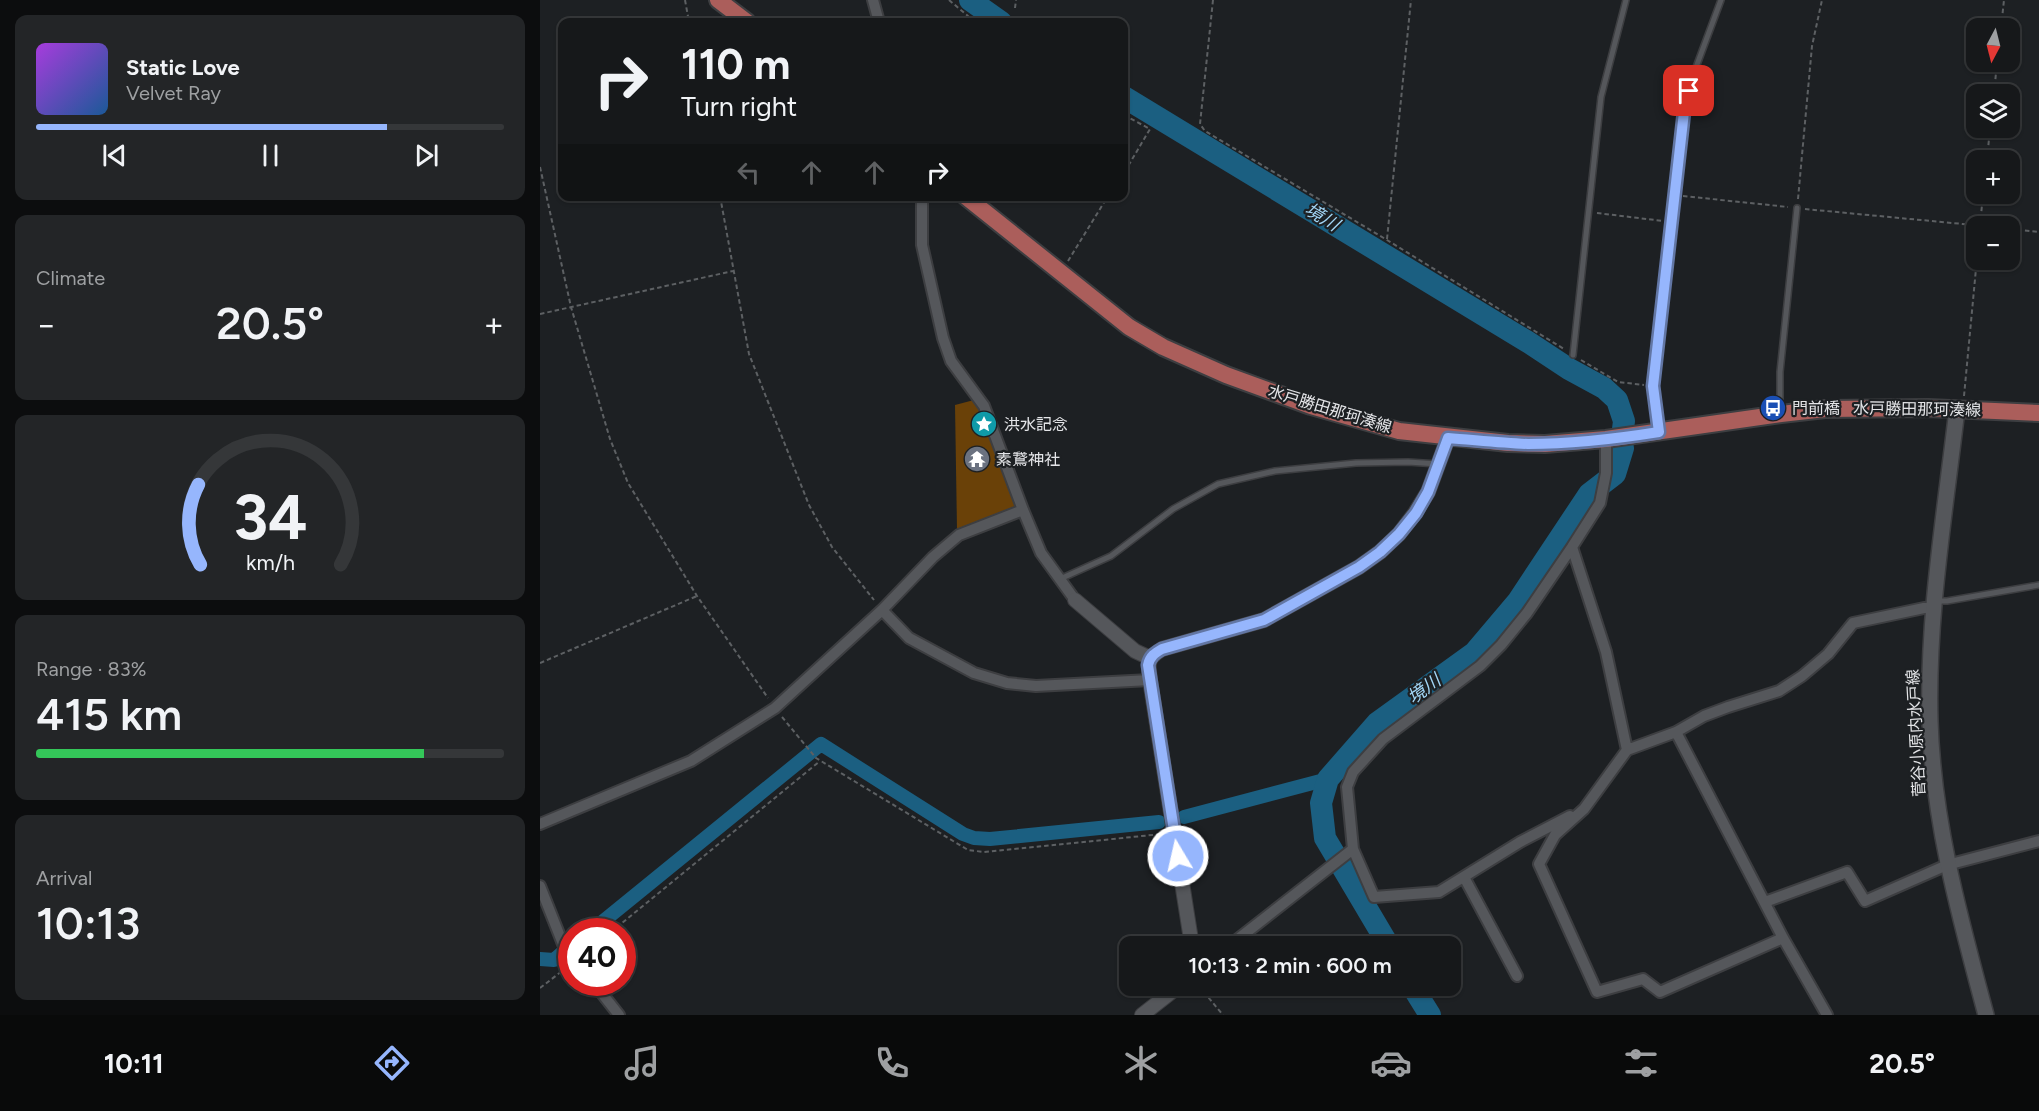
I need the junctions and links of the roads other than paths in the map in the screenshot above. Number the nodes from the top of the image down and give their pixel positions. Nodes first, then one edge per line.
1 (718, 0) edge
2 (873, 0) edge
3 (1626, 0) edge
4 (1721, 0) edge
5 (742, 18) edge
6 (878, 18) edge
7 (922, 201) edge
8 (971, 201) edge
9 (1797, 208) road end
10 (1573, 355) road end
11 (1957, 409) junction
12 (2039, 413) edge
13 (1781, 414) junction
14 (1659, 432) junction
15 (1448, 438) junction
16 (1606, 440) junction
17 (1439, 464) junction
18 (1023, 510) junction
19 (1572, 547) junction
20 (1060, 579) junction
21 (2039, 585) edge
22 (1075, 600) joint
23 (1934, 604) junction
24 (882, 610) junction
25 (1150, 658) junction
26 (1150, 680) junction
27 (1676, 732) junction
28 (1627, 750) junction
29 (1584, 809) junction
30 (540, 824) edge
31 (2039, 841) edge
32 (1349, 852) junction
33 (1947, 866) junction
34 (1464, 877) junction
35 (540, 886) edge
36 (1765, 902) junction
37 (558, 931) edge
38 (1190, 936) edge
39 (1242, 936) edge
40 (1783, 938) junction
41 (1518, 976) dead end
42 (604, 996) edge
43 (1166, 996) edge
44 (619, 1015) edge
45 (1142, 1015) edge
46 (1827, 1015) edge
47 (1986, 1015) edge

1 - 5 main road
2 - 6 street
3 - 10 lane
4 - 14 lane
7 - 18 street
8 - 15 main road, 水戸勝田那珂湊線
9 - 13 lane
11 - 12 main road, 水戸勝田那珂湊線
11 - 13 main road, 水戸勝田那珂湊線
11 - 23 main road, 菅谷小原内水戸線
13 - 14 main road, 水戸勝田那珂湊線
14 - 16 main road, 水戸勝田那珂湊線
15 - 16 main road, 水戸勝田那珂湊線
15 - 17 street
16 - 19 street
17 - 20 lane
17 - 25 street
18 - 20 street
18 - 24 street
19 - 28 street
19 - 32 street
20 - 22 street
21 - 23 lane
22 - 25 street
23 - 27 street
23 - 33 main road, 菅谷小原内水戸線
24 - 26 street
24 - 30 street
25 - 26 street
26 - 38 street
27 - 28 street
27 - 36 street
28 - 29 street
29 - 34 street
29 - 40 street
31 - 33 street
32 - 34 street
32 - 39 street
33 - 36 street
33 - 47 main road, 菅谷小原内水戸線
34 - 41 street
35 - 37 street
36 - 40 street
40 - 46 street
42 - 44 street
43 - 45 street

